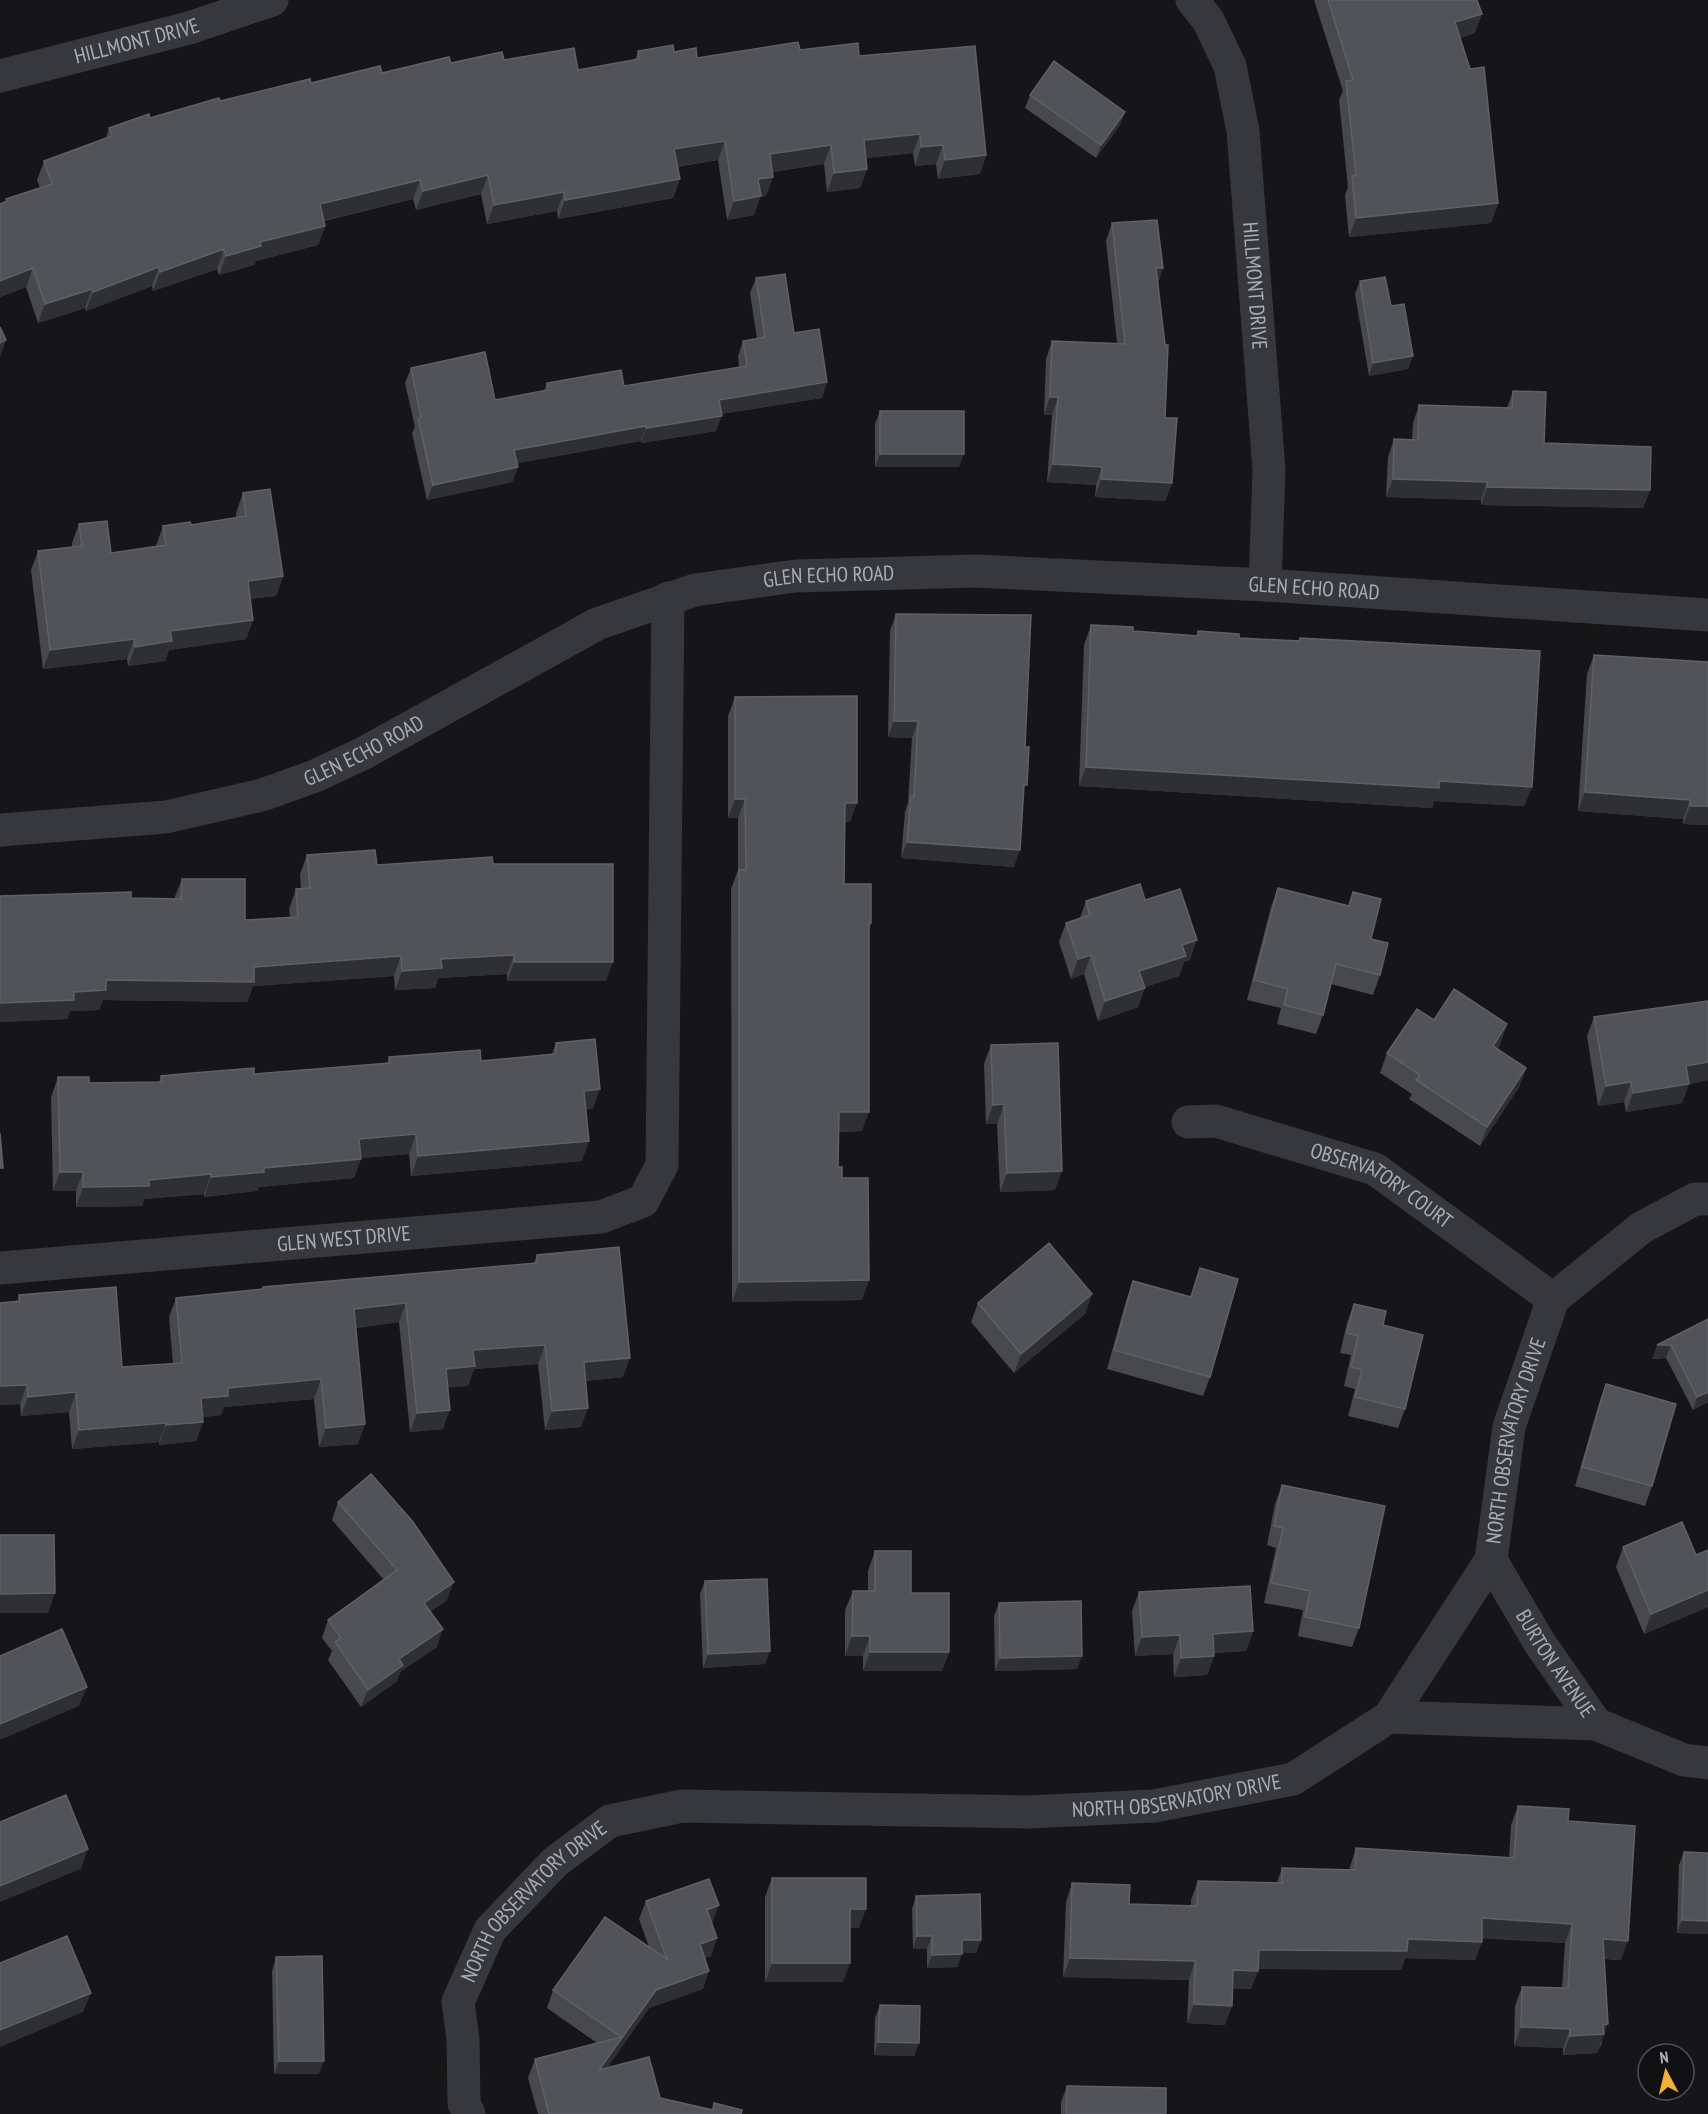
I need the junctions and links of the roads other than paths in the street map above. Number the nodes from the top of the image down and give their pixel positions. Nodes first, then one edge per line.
1 (272, 0) edge
2 (1192, 0) edge
3 (0, 76) edge
4 (1266, 585) junction
5 (669, 598) junction
6 (1708, 615) edge
7 (0, 830) edge
8 (1188, 1122) dead end
9 (1695, 1202) edge
10 (0, 1268) edge
11 (1553, 1299) junction
12 (1491, 1560) junction
13 (1389, 1717) junction
14 (1596, 1724) junction
15 (1708, 1763) edge
16 (469, 2114) edge

1 - 3 street, HILLMONT DRIVE
2 - 4 street, HILLMONT DRIVE
4 - 5 street, GLEN ECHO ROAD
4 - 6 street, GLEN ECHO ROAD
5 - 7 street, GLEN ECHO ROAD
5 - 10 street, GLEN WEST DRIVE
8 - 11 street, OBSERVATORY COURT
9 - 11 street
11 - 12 street, NORTH OBSERVATORY DRIVE
12 - 13 street, NORTH OBSERVATORY DRIVE
12 - 14 street, BURTON AVENUE
13 - 14 street
13 - 16 street, NORTH OBSERVATORY DRIVE
14 - 15 street, BURTON AVENUE

